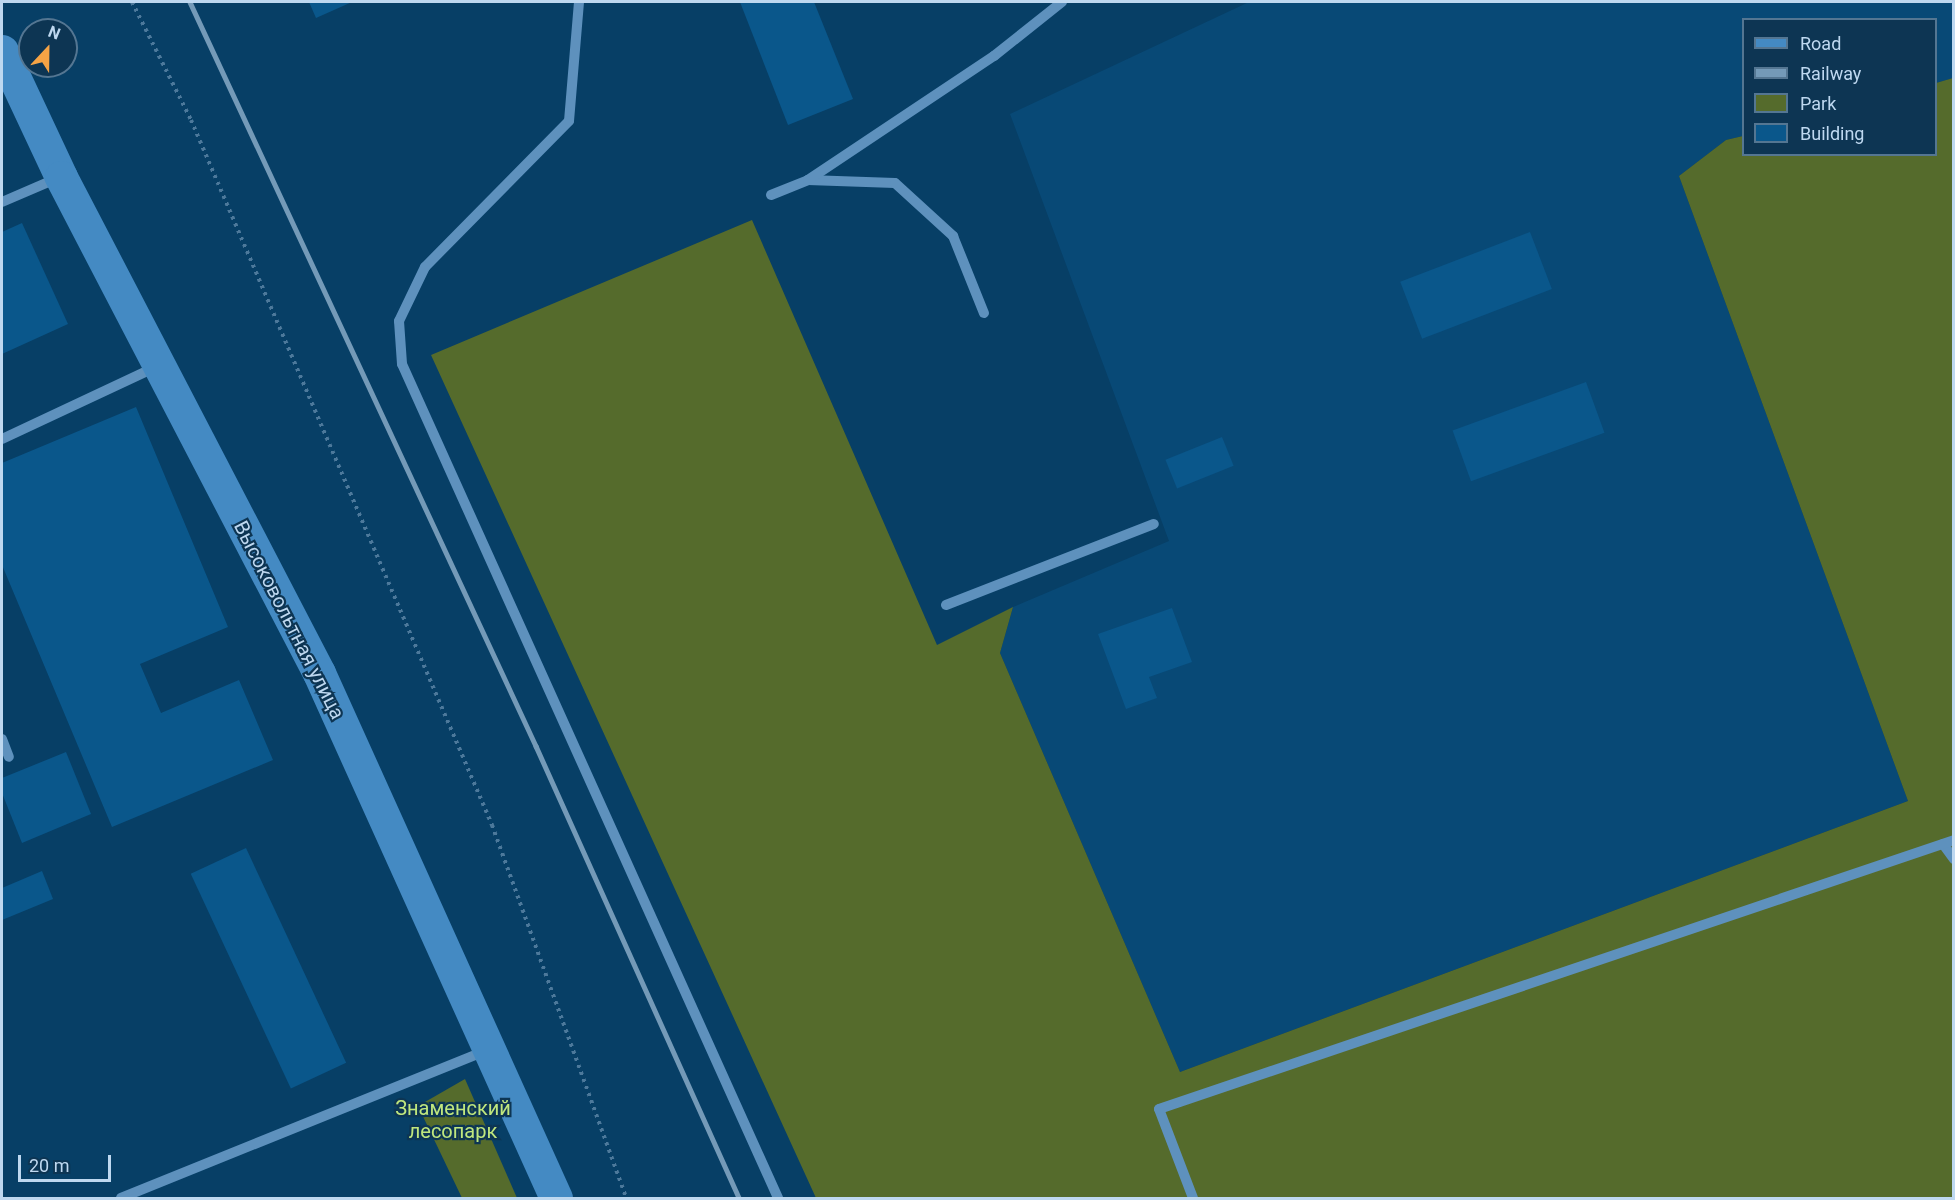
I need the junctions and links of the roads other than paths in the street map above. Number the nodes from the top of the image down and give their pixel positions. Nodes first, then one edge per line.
1 (579, 2) edge
2 (1062, 2) edge
3 (2, 51) edge
4 (61, 177) junction
5 (808, 180) junction
6 (771, 195) dead end
7 (2, 202) edge
8 (984, 313) dead end
9 (159, 366) junction
10 (2, 439) edge
11 (1154, 524) dead end
12 (946, 605) dead end
13 (2, 739) edge
14 (9, 756) dead end
15 (1948, 842) edge
16 (1953, 859) edge
17 (491, 1048) junction
18 (121, 1198) edge
19 (556, 1198) edge
20 (778, 1198) edge
21 (1193, 1198) edge

1 - 20 street
2 - 5 street
3 - 4 main road, Высоковольтная улица
4 - 7 street
4 - 9 main road, Высоковольтная улица
5 - 6 street
5 - 8 street
9 - 10 street
9 - 17 main road, Высоковольтная улица
11 - 12 street
13 - 14 street
15 - 16 street
15 - 21 street
17 - 18 street
17 - 19 main road, Высоковольтная улица

